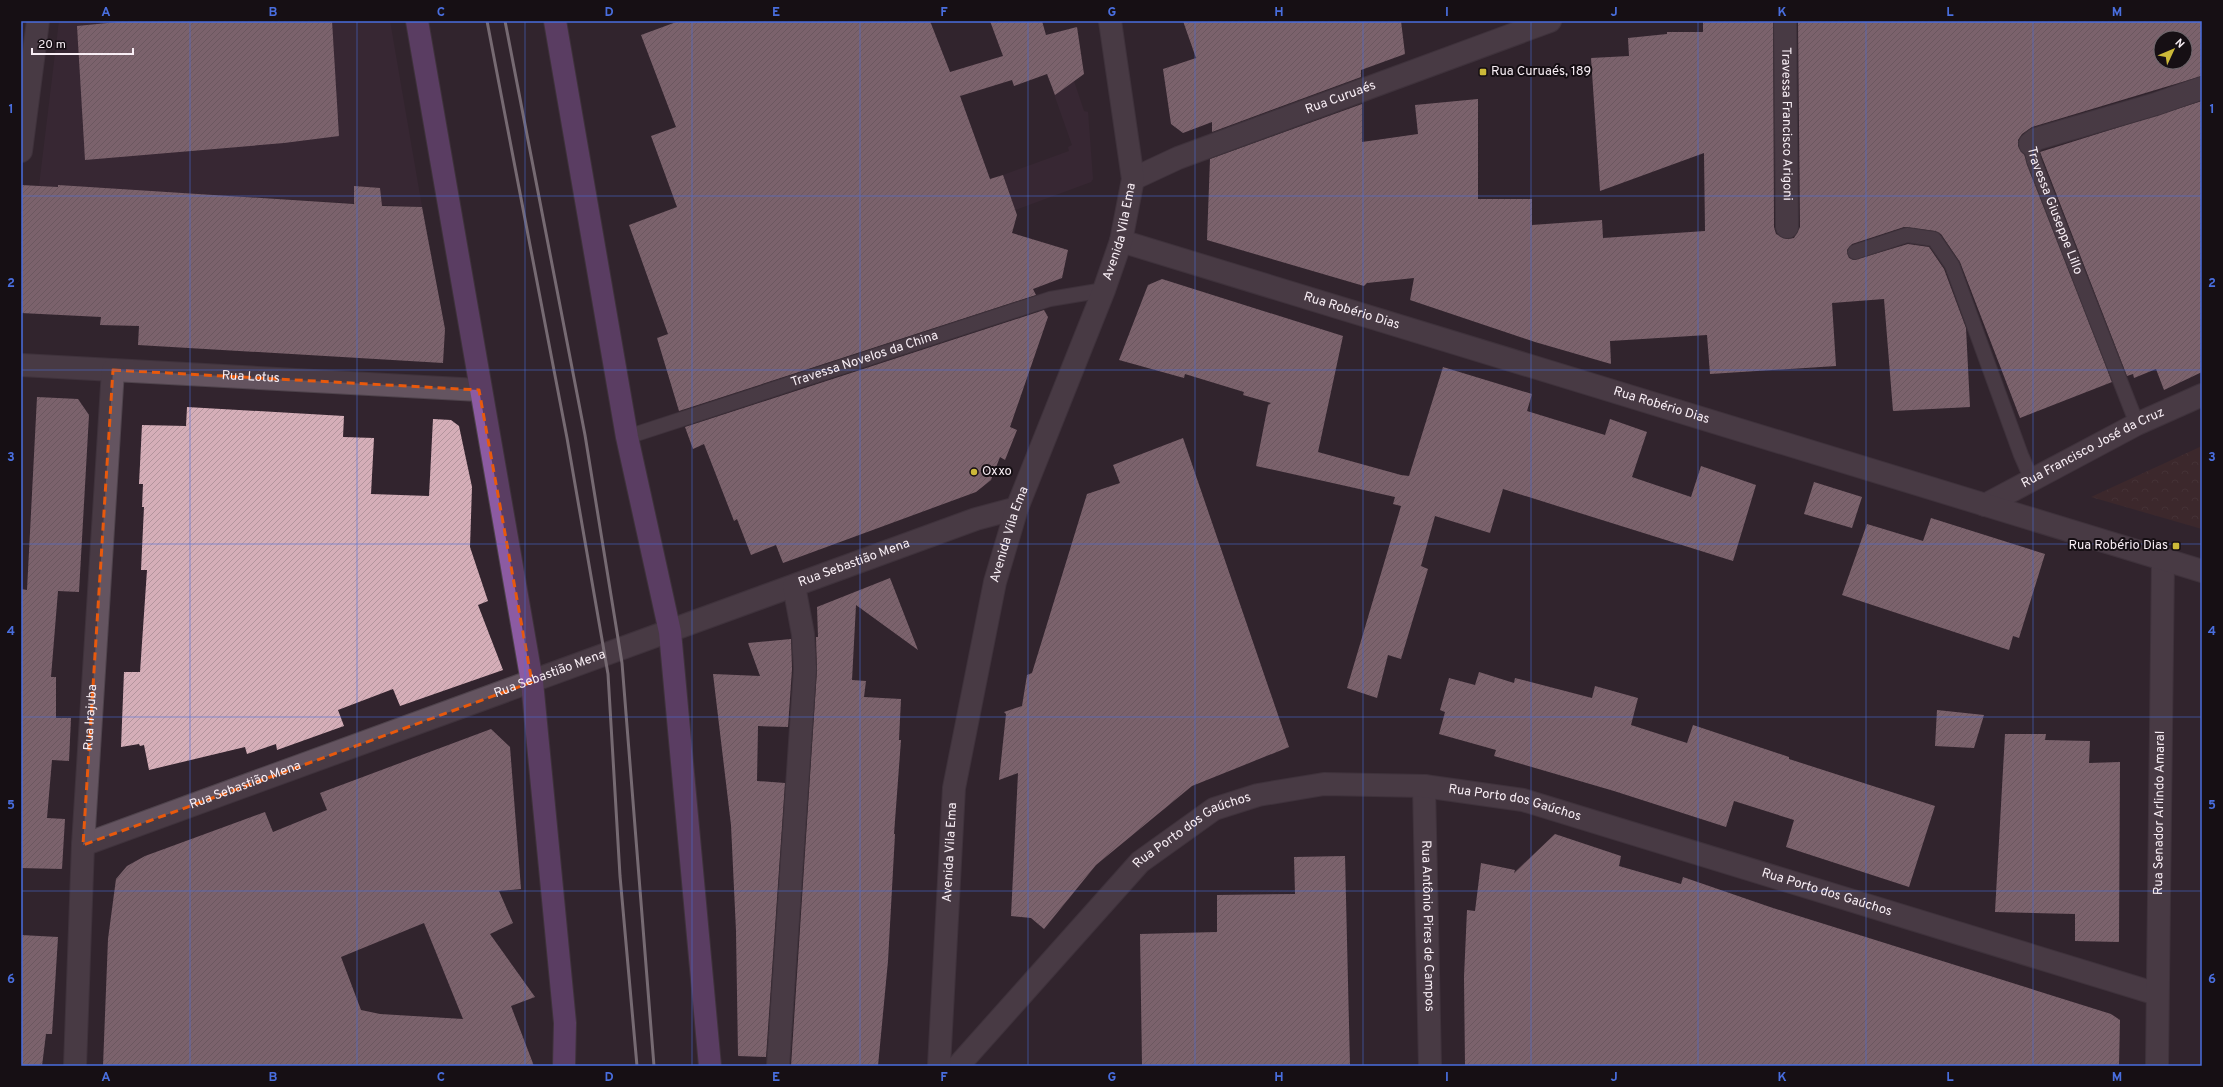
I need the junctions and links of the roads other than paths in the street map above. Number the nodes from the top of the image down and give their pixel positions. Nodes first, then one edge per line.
1 (38, 21) edge
2 (417, 21) edge
3 (555, 21) edge
4 (1110, 21) edge
5 (1550, 21) edge
6 (1785, 21) edge
7 (1520, 26) edge
8 (26, 76) edge
9 (2202, 88) edge
10 (2030, 144) joint
11 (21, 151) edge
12 (1133, 179) junction
13 (1787, 227) dead end
14 (1121, 241) junction
15 (1856, 252) dead end
16 (1104, 290) junction
17 (21, 365) edge
18 (113, 370) junction
19 (479, 390) junction
20 (2202, 395) edge
21 (2137, 424) junction
22 (627, 437) junction
23 (2032, 480) junction
24 (1985, 505) junction
25 (1017, 508) junction
26 (2163, 560) junction
27 (2202, 571) edge
28 (794, 586) junction
29 (670, 632) junction
30 (532, 682) junction
31 (1424, 786) junction
32 (83, 845) junction
33 (2157, 994) junction
34 (75, 1066) edge
35 (564, 1066) edge
36 (710, 1066) edge
37 (778, 1066) edge
38 (938, 1066) edge
39 (958, 1066) edge
40 (1430, 1066) edge
41 (2157, 1066) edge

1 - 8 street
2 - 19 main road
3 - 22 main road
4 - 12 street, Avenida Vila Ema
5 - 7 street, Rua Curuaés
6 - 13 street, Travessa Francisco Arigoni
7 - 12 street, Rua Curuaés
8 - 11 street
9 - 10 street, Travessa Giuseppe Lillo
10 - 21 lane, Travessa Giuseppe Lillo
12 - 14 street, Avenida Vila Ema
14 - 16 street, Avenida Vila Ema
14 - 24 street, Rua Robério Dias
15 - 23 lane
16 - 22 lane, Travessa Novelos da China
16 - 25 street, Avenida Vila Ema
17 - 18 street, Rua Lotus
18 - 19 street, Rua Lotus
18 - 32 street, Rua Irajuba
19 - 30 main road
20 - 21 street, Rua Francisco José da Cruz
21 - 23 street, Rua Francisco José da Cruz
22 - 29 main road
23 - 24 street, Rua Francisco José da Cruz
24 - 26 street, Rua Robério Dias
25 - 28 street, Rua Sebastião Mena
25 - 38 street, Avenida Vila Ema
26 - 27 street, Rua Robério Dias
26 - 33 street, Rua Senador Arlindo Amaral
28 - 29 street, Rua Sebastião Mena
28 - 37 street
29 - 30 street, Rua Sebastião Mena
29 - 36 main road
30 - 32 street, Rua Sebastião Mena
30 - 35 main road
31 - 33 street, Rua Porto dos Gaúchos
31 - 39 street, Rua Porto dos Gaúchos
31 - 40 street, Rua Antônio Pires de Campos
32 - 34 street, Rua Irajuba
33 - 41 street, Rua Senador Arlindo Amaral

